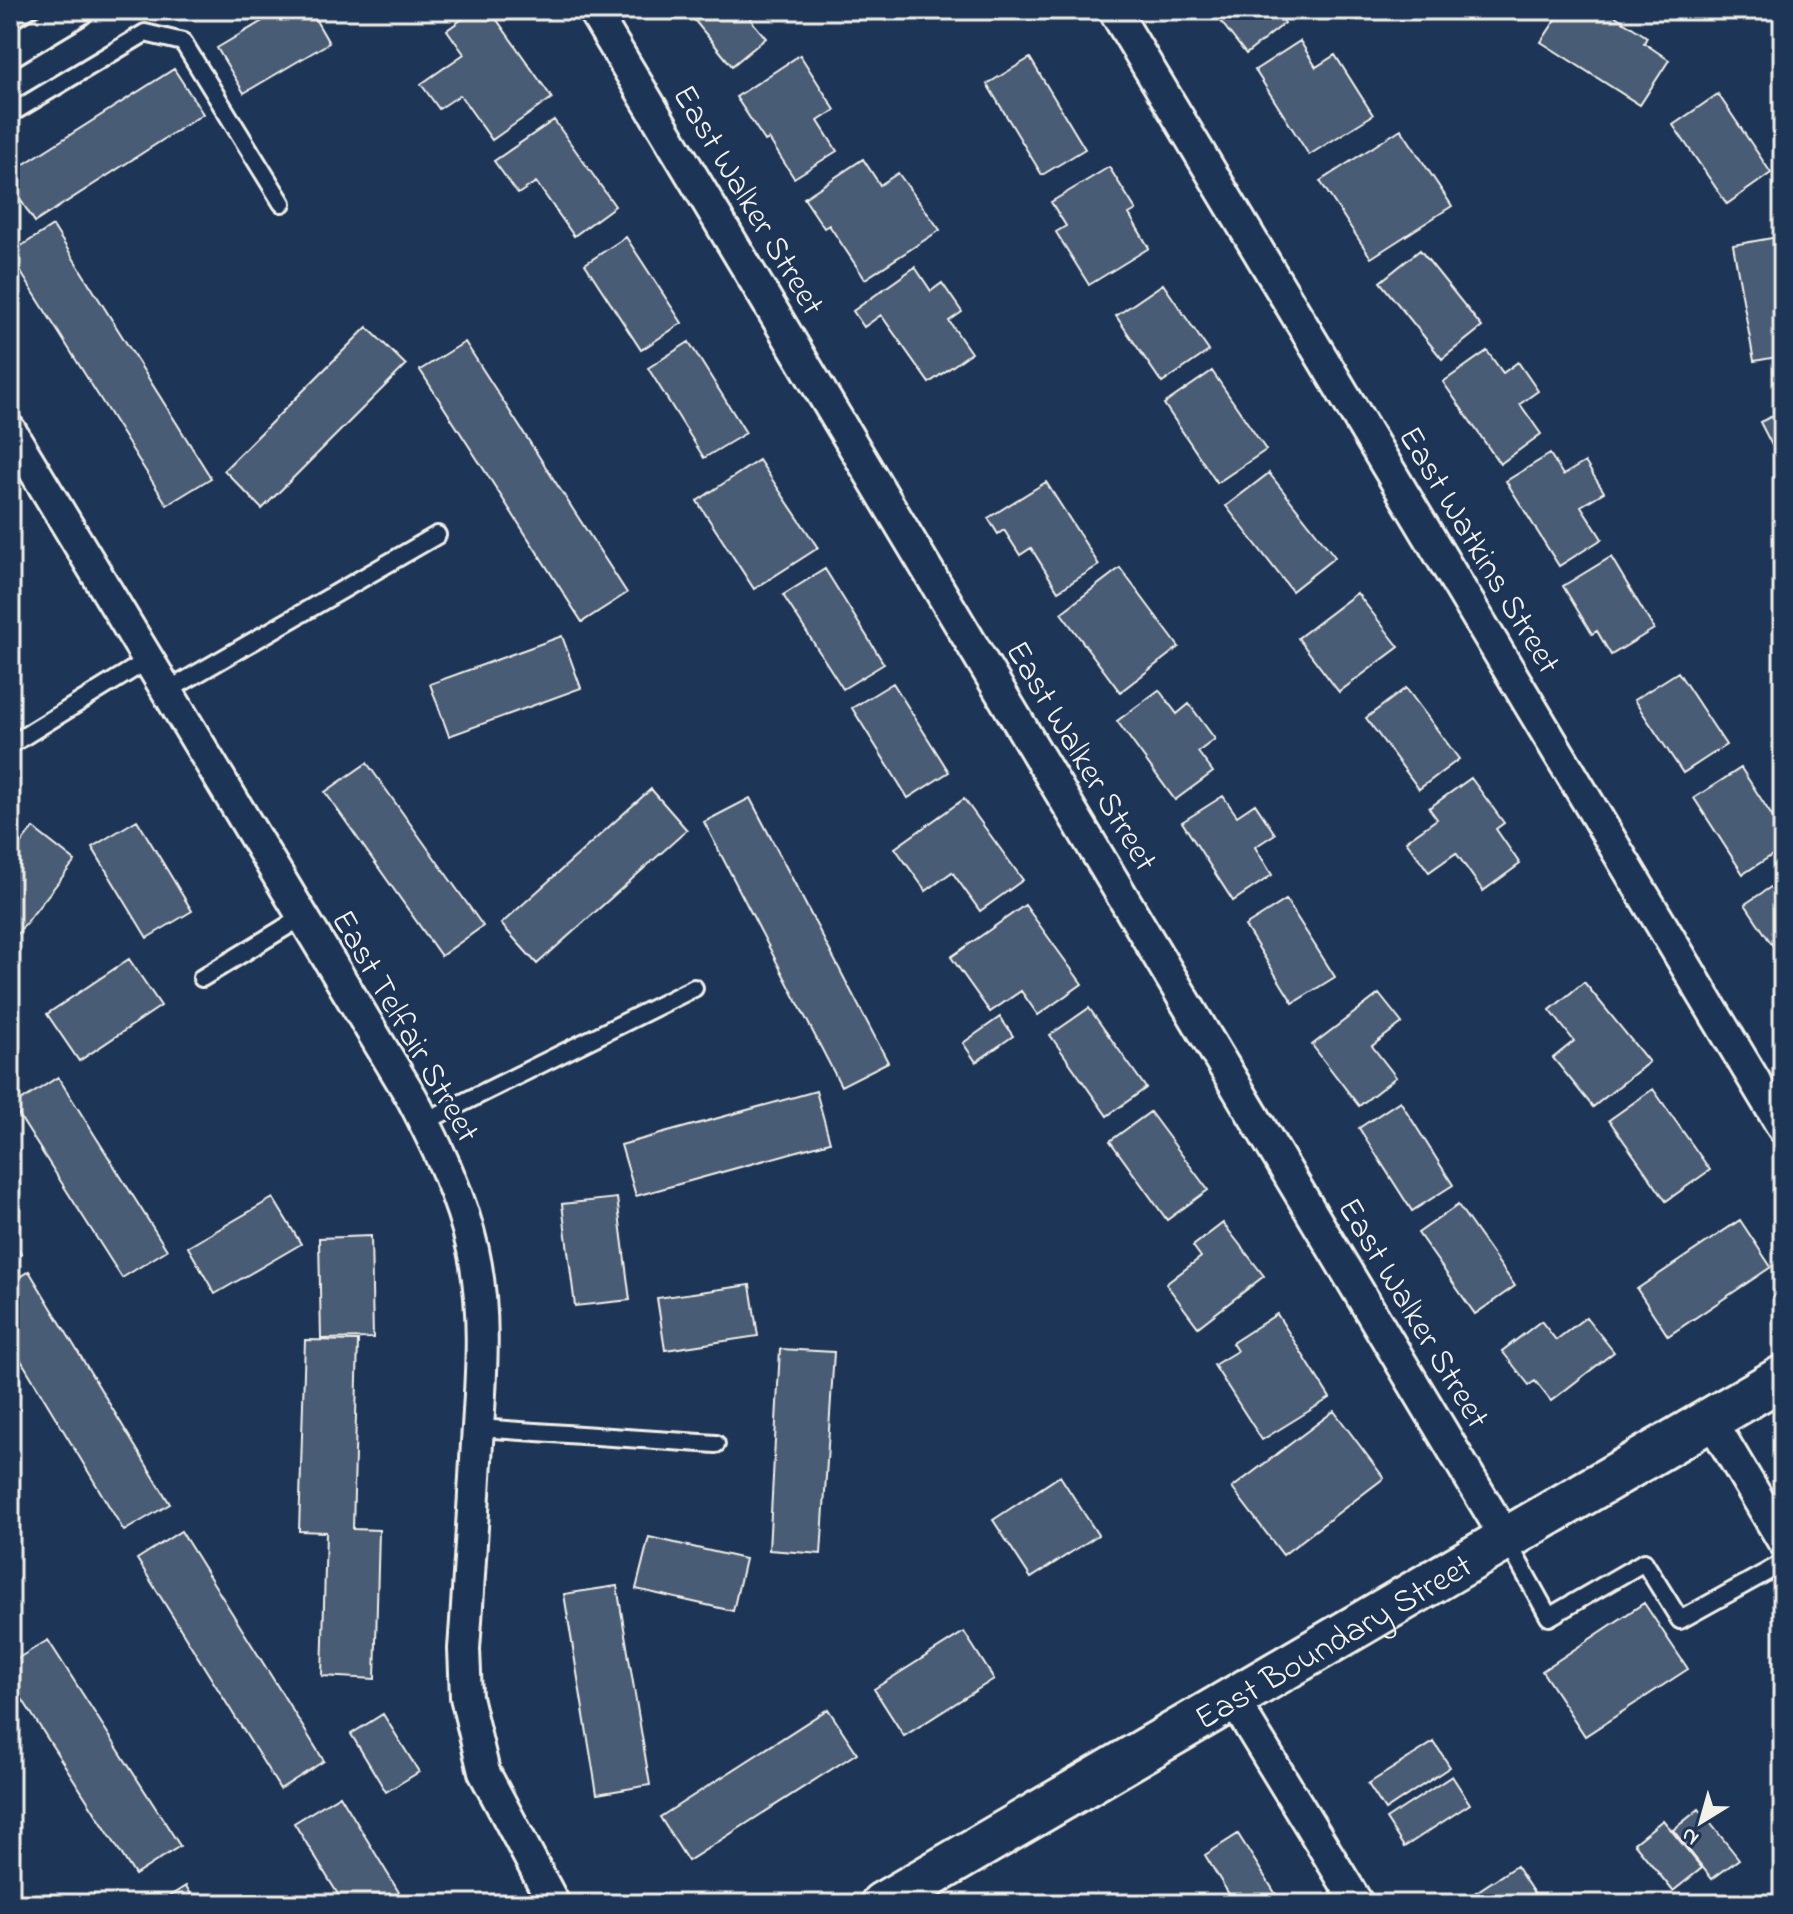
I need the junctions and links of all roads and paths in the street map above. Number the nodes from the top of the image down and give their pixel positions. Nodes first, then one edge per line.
1 (78, 10) edge
2 (593, 10) edge
3 (1114, 10) edge
4 (10, 51) edge
5 (10, 114) edge
6 (282, 203) dead end
7 (10, 430) edge
8 (437, 535) dead end
9 (148, 660) junction
10 (167, 691) junction
11 (10, 745) edge
12 (302, 917) junction
13 (202, 978) dead end
14 (694, 988) dead end
15 (424, 1122) junction
16 (1783, 1128) edge
17 (1783, 1377) edge
18 (1711, 1420) junction
19 (478, 1428) junction
20 (716, 1444) dead end
21 (1507, 1540) junction
22 (1783, 1541) edge
23 (1783, 1563) edge
24 (1233, 1699) junction
25 (554, 1904) edge
26 (882, 1904) edge
27 (1358, 1904) edge

1 - 4 street
2 - 21 street, East Walker Street
3 - 16 street, East Watkins Street
5 - 6 lane
7 - 9 street, East Telfair Street
8 - 10 lane
9 - 10 street, East Telfair Street
9 - 11 lane
10 - 12 street, East Telfair Street
12 - 13 lane
12 - 15 street, East Telfair Street
14 - 15 lane
15 - 19 street, East Telfair Street
17 - 18 main road, East Boundary Street
18 - 21 main road, East Boundary Street
18 - 22 street
19 - 20 lane
19 - 25 street, East Telfair Street
21 - 23 lane
21 - 24 main road, East Boundary Street
24 - 26 main road, East Boundary Street
24 - 27 street

